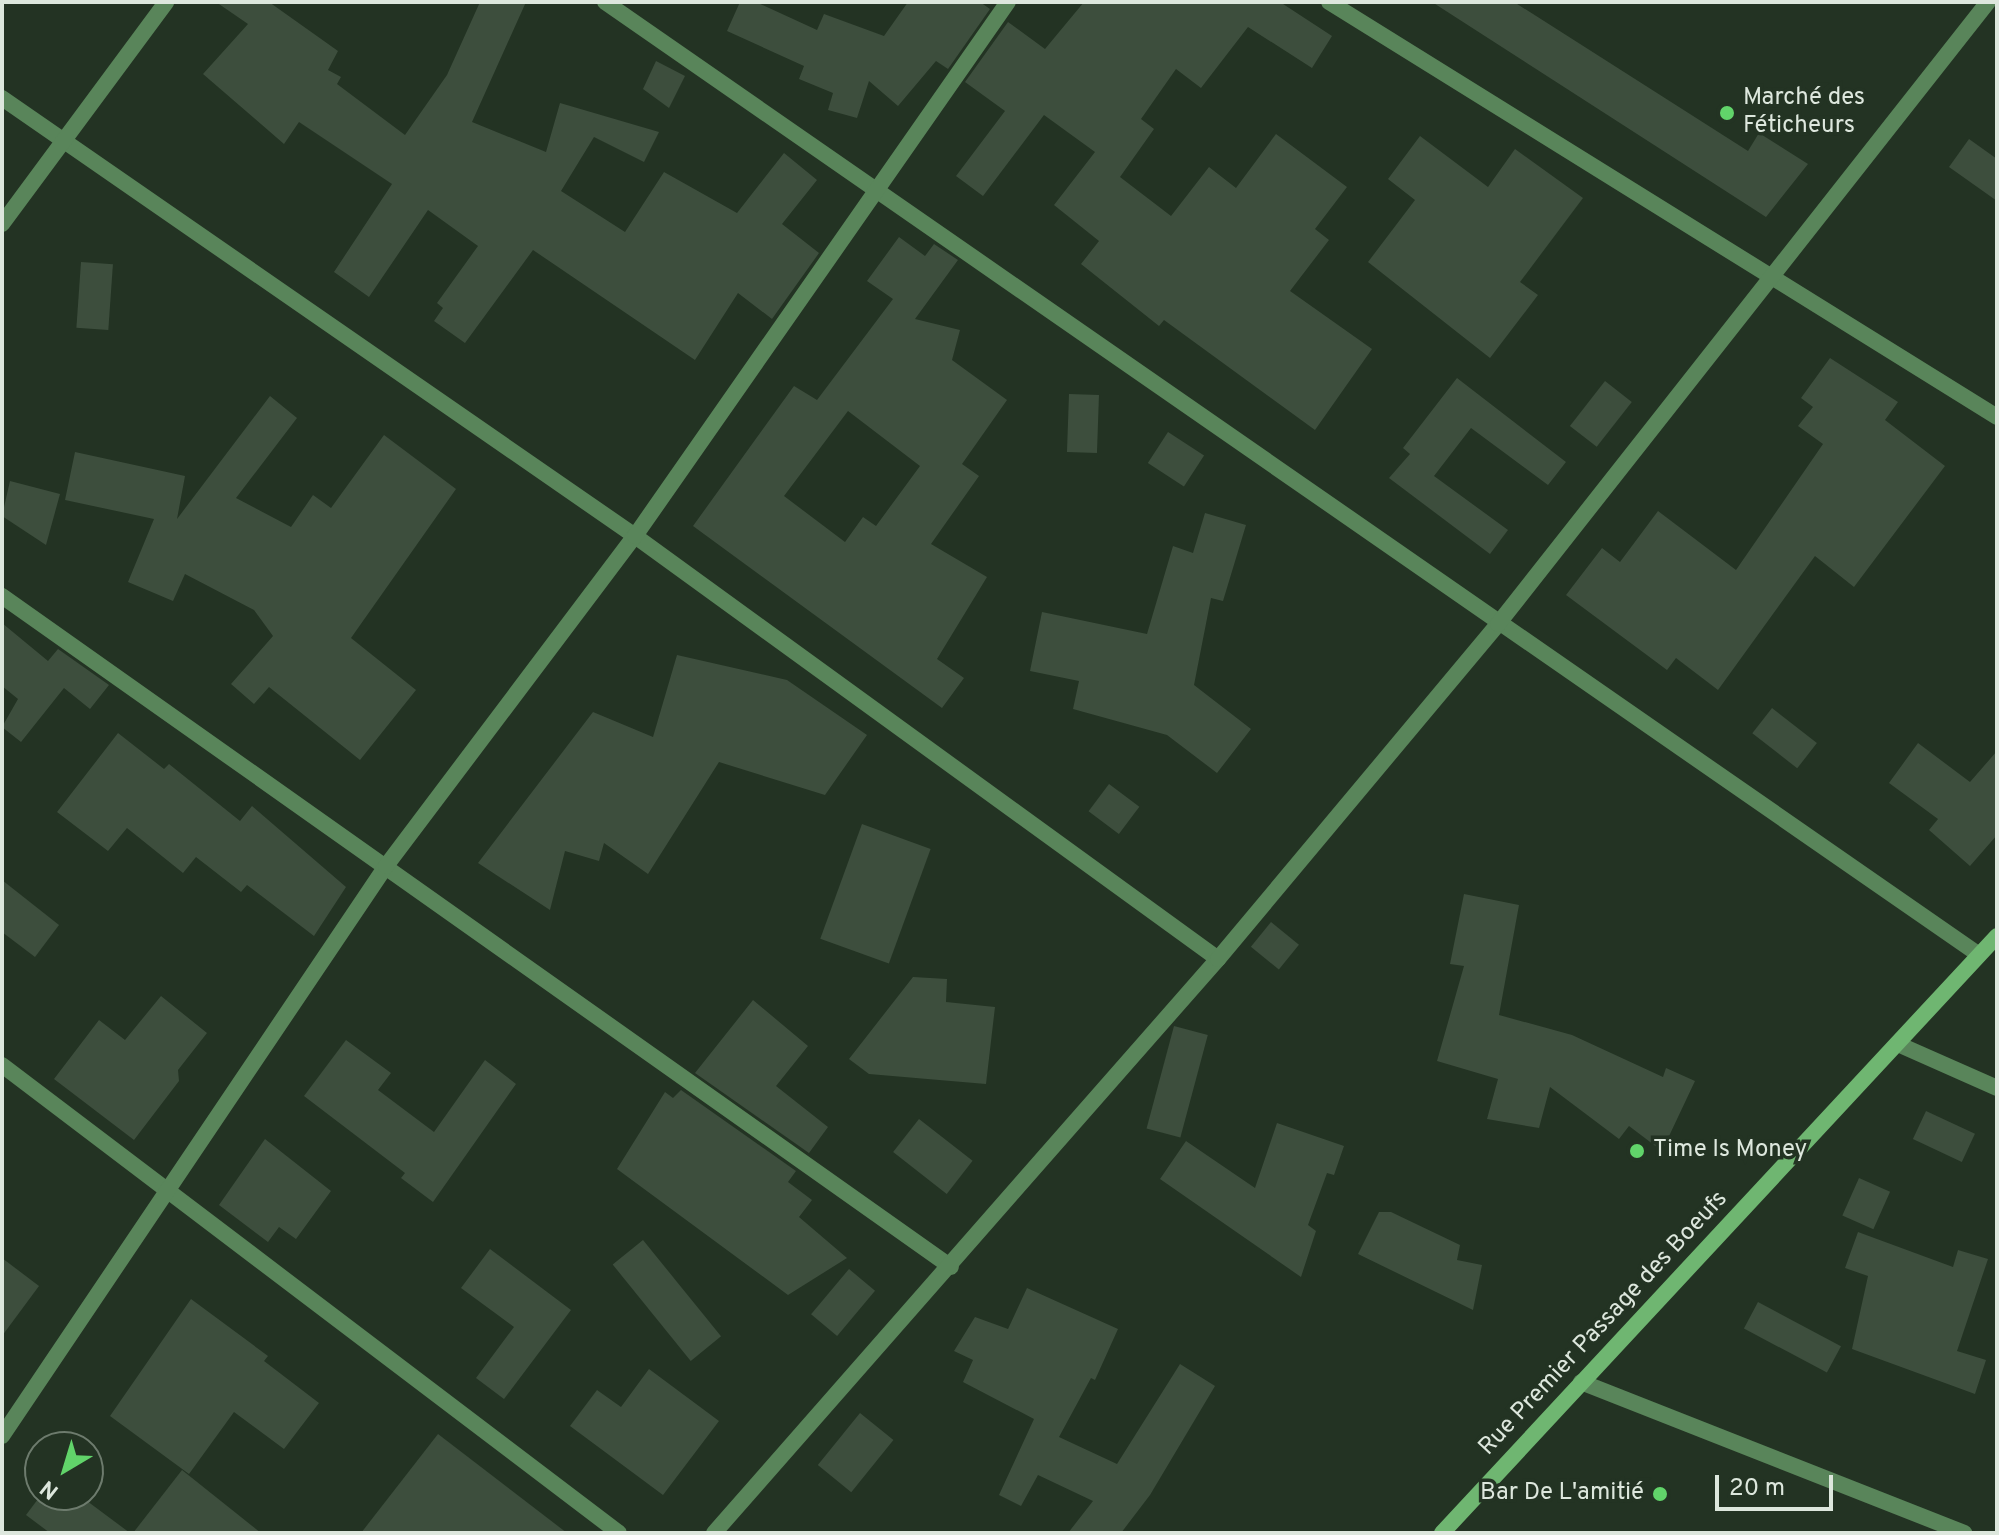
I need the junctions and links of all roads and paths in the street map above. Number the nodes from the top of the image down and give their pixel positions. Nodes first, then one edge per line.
1 (166, 2) edge
2 (605, 2) edge
3 (1008, 2) edge
4 (1329, 2) edge
5 (1988, 2) edge
6 (2, 98) edge
7 (62, 140) junction
8 (878, 193) junction
9 (2, 224) edge
10 (1775, 275) junction
11 (1997, 417) edge
12 (635, 536) junction
13 (2, 596) edge
14 (1498, 624) junction
15 (386, 866) junction
16 (1997, 936) edge
17 (1979, 955) junction
18 (1218, 959) junction
19 (1900, 1045) junction
20 (2, 1065) edge
21 (1997, 1088) edge
22 (172, 1191) junction
23 (951, 1267) junction
24 (1581, 1382) junction
25 (2, 1436) edge
26 (619, 1533) edge
27 (714, 1533) edge
28 (1442, 1533) edge
29 (1964, 1533) edge

1 - 7 street
2 - 8 street
3 - 8 street
4 - 10 street
5 - 10 street
6 - 7 street
7 - 9 street
7 - 12 street
8 - 12 street
8 - 14 street
10 - 11 street
10 - 14 street
12 - 15 street
12 - 18 street
13 - 15 street
14 - 17 street
14 - 18 street
15 - 22 street
15 - 23 street
16 - 17 main road, Rue Premier Passage des Boeufs
17 - 19 main road, Rue Premier Passage des Boeufs
18 - 23 street
19 - 21 street
19 - 24 main road, Rue Premier Passage des Boeufs
20 - 22 street
22 - 25 street
22 - 26 street
23 - 27 street
24 - 28 main road, Rue Premier Passage des Boeufs
24 - 29 street

